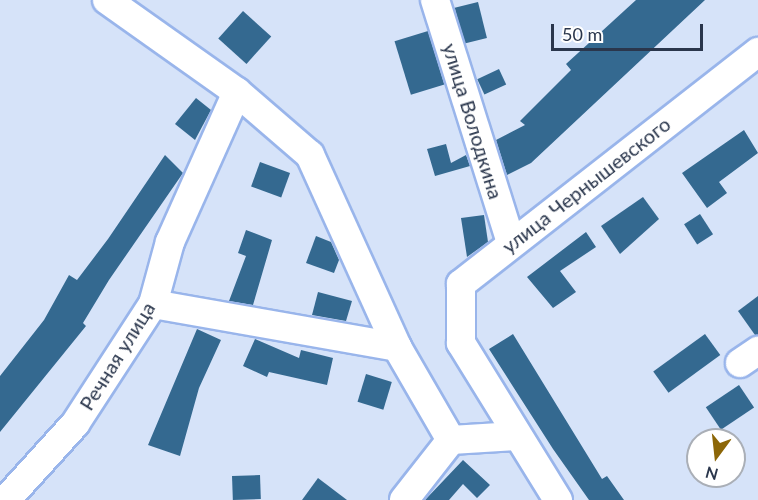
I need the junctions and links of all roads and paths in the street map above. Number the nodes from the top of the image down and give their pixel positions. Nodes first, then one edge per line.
1 (107, 0) edge
2 (435, 0) edge
3 (758, 52) edge
4 (237, 92) junction
5 (510, 242) junction
6 (153, 304) junction
7 (397, 347) junction
8 (516, 436) junction
9 (451, 440) junction
10 (6, 500) edge
11 (404, 500) edge
12 (558, 500) edge

1 - 4 street
2 - 5 street, улица Володкина
3 - 5 street, улица Чернышевского
4 - 6 street, Речная улица
4 - 7 street
5 - 8 street, улица Чернышевского
6 - 7 street
6 - 10 street, Речная улица
7 - 9 street
8 - 9 street
8 - 12 street
9 - 11 street

